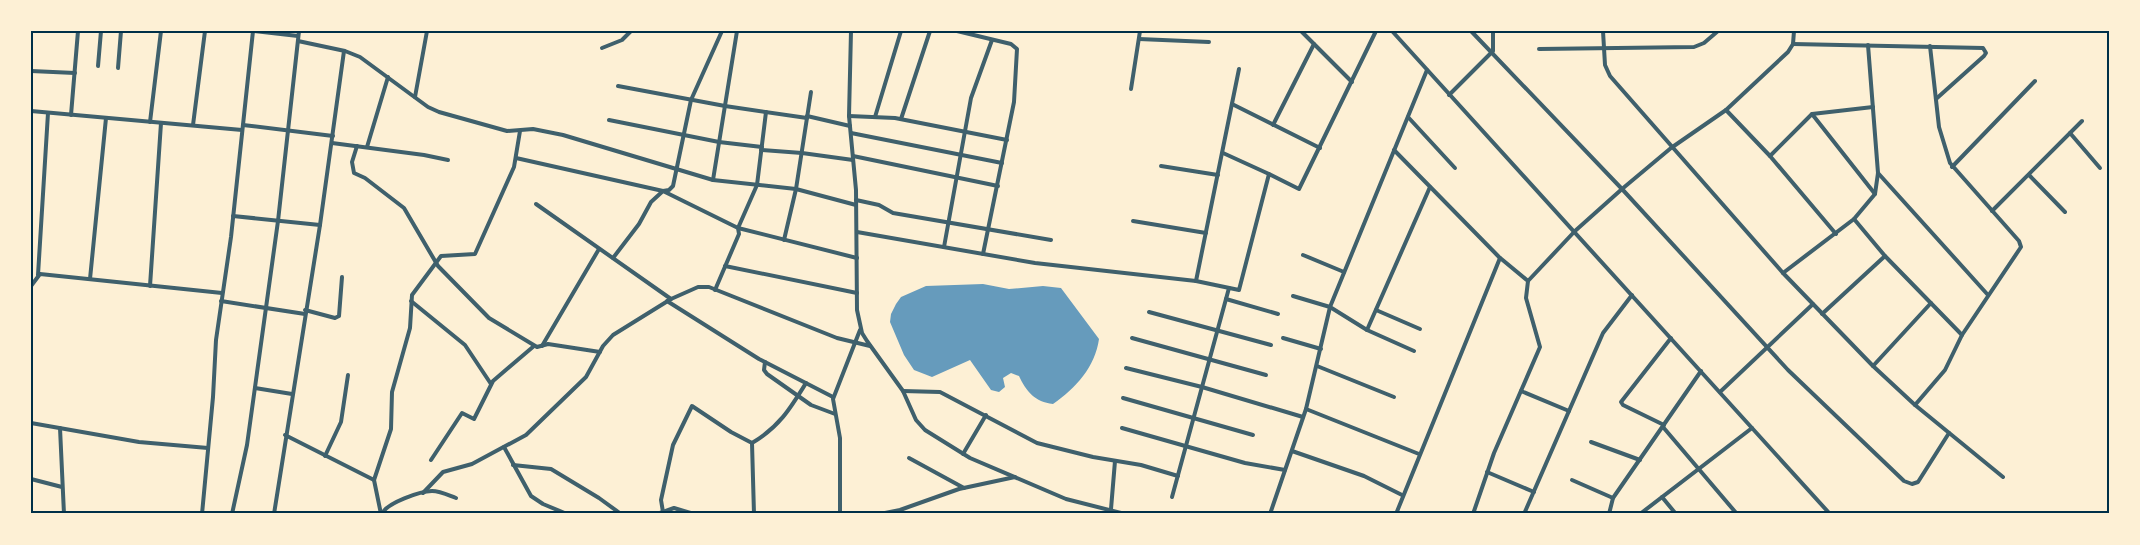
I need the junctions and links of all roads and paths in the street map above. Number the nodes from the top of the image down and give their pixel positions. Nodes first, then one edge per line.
1 (78, 31) edge
2 (101, 31) edge
3 (121, 31) edge
4 (161, 31) edge
5 (205, 31) edge
6 (253, 31) edge
7 (299, 31) edge
8 (427, 31) edge
9 (631, 31) edge
10 (722, 31) edge
11 (737, 31) edge
12 (851, 31) edge
13 (901, 31) edge
14 (930, 31) edge
15 (957, 31) edge
16 (1140, 31) edge
17 (1301, 31) edge
18 (1376, 31) edge
19 (1392, 31) edge
20 (1472, 31) edge
21 (1493, 31) edge
22 (1603, 31) edge
23 (1718, 31) edge
24 (1794, 31) edge
25 (298, 39) junction
26 (1139, 39) junction
27 (992, 40) junction
28 (1209, 42) dead end
29 (1314, 44) junction
30 (1793, 44) junction
31 (1868, 45) junction
32 (1930, 46) junction
33 (1604, 47) junction
34 (602, 48) dead end
35 (1539, 49) dead end
36 (344, 51) junction
37 (1493, 51) junction
38 (98, 66) dead end
39 (118, 68) dead end
40 (1239, 69) dead end
41 (1427, 70) junction
42 (31, 72) edge
43 (74, 73) junction
44 (388, 77) junction
45 (2035, 81) dead end
46 (1352, 82) junction
47 (618, 86) dead end
48 (1131, 89) dead end
49 (811, 92) dead end
50 (1449, 95) junction
51 (415, 97) junction
52 (1936, 99) junction
53 (691, 100) junction
54 (1232, 104) junction
55 (725, 106) junction
56 (1872, 107) junction
57 (1726, 110) junction
58 (31, 112) edge
59 (766, 112) junction
60 (48, 113) junction
61 (1812, 114) junction
62 (71, 115) junction
63 (849, 116) junction
64 (807, 117) junction
65 (875, 117) junction
66 (1408, 117) junction
67 (106, 118) junction
68 (900, 119) junction
69 (609, 120) dead end
70 (150, 122) junction
71 (2082, 122) dead end
72 (161, 123) junction
73 (1274, 124) junction
74 (193, 125) junction
75 (850, 126) junction
76 (243, 127) junction
77 (287, 130) junction
78 (520, 130) junction
79 (965, 132) junction
80 (851, 133) junction
81 (2070, 134) junction
82 (684, 135) junction
83 (333, 136) junction
84 (1007, 140) junction
85 (719, 142) junction
86 (332, 143) junction
87 (357, 146) junction
88 (367, 147) junction
89 (761, 148) junction
90 (1320, 148) junction
91 (1671, 148) junction
92 (1394, 150) junction
93 (802, 153) junction
94 (1223, 153) junction
95 (960, 154) junction
96 (1770, 156) junction
97 (516, 158) junction
98 (853, 158) junction
99 (448, 160) dead end
100 (1002, 163) junction
101 (1160, 166) dead end
102 (1952, 167) junction
103 (1455, 168) dead end
104 (2100, 168) dead end
105 (677, 169) junction
106 (1878, 173) junction
107 (1269, 174) junction
108 (1218, 175) junction
109 (2029, 175) junction
110 (956, 177) junction
111 (713, 180) junction
112 (757, 185) junction
113 (998, 186) junction
114 (1430, 186) junction
115 (1622, 189) junction
116 (796, 190) junction
117 (663, 191) junction
118 (1876, 194) junction
119 (856, 202) junction
120 (536, 204) dead end
121 (1992, 211) junction
122 (2065, 212) dead end
123 (233, 216) junction
124 (1854, 219) junction
125 (278, 221) junction
126 (947, 222) junction
127 (1133, 222) dead end
128 (320, 225) junction
129 (738, 228) junction
130 (989, 229) junction
131 (1574, 231) junction
132 (857, 232) junction
133 (1206, 233) junction
134 (1836, 234) junction
135 (784, 240) junction
136 (1051, 240) dead end
137 (944, 247) junction
138 (599, 249) junction
139 (982, 254) junction
140 (1303, 255) dead end
141 (1885, 256) junction
142 (613, 258) junction
143 (857, 258) junction
144 (1500, 258) junction
145 (436, 262) junction
146 (725, 266) junction
147 (1344, 272) junction
148 (1783, 273) junction
149 (38, 275) junction
150 (342, 277) dead end
151 (90, 279) junction
152 (1196, 280) junction
153 (1528, 281) junction
154 (31, 286) edge
155 (150, 286) junction
156 (1229, 288) junction
157 (715, 290) junction
158 (222, 293) junction
159 (857, 293) junction
160 (1632, 295) junction
161 (1988, 295) junction
162 (1293, 296) dead end
163 (1226, 298) junction
164 (669, 300) junction
165 (221, 301) junction
166 (411, 301) junction
167 (1931, 303) junction
168 (1812, 304) junction
169 (1330, 307) junction
170 (265, 308) junction
171 (1376, 310) junction
172 (305, 312) junction
173 (1149, 312) dead end
174 (1278, 314) dead end
175 (1822, 314) junction
176 (861, 328) junction
177 (1420, 329) dead end
178 (1218, 330) junction
179 (1368, 330) junction
180 (1962, 335) junction
181 (1132, 338) dead end
182 (1283, 338) dead end
183 (1671, 338) junction
184 (855, 343) junction
185 (1271, 345) dead end
186 (534, 346) junction
187 (542, 346) junction
188 (870, 346) junction
189 (1766, 346) junction
190 (1321, 349) junction
191 (1414, 351) dead end
192 (600, 352) junction
193 (1210, 359) junction
194 (765, 362) junction
195 (1317, 366) junction
196 (1873, 366) junction
197 (1126, 368) dead end
198 (1701, 371) junction
199 (348, 375) dead end
200 (1266, 375) dead end
201 (806, 383) junction
202 (491, 384) junction
203 (1202, 387) junction
204 (255, 388) junction
205 (903, 391) junction
206 (1520, 391) junction
207 (1720, 392) junction
208 (292, 394) junction
209 (798, 396) junction
210 (833, 397) junction
211 (1123, 398) dead end
212 (1394, 398) dead end
213 (1915, 405) junction
214 (1306, 409) junction
215 (1569, 411) junction
216 (835, 414) junction
217 (986, 415) junction
218 (1194, 417) junction
219 (1303, 417) junction
220 (31, 423) edge
221 (1663, 426) junction
222 (60, 428) junction
223 (1122, 428) dead end
224 (1752, 428) junction
225 (1949, 433) junction
226 (285, 435) junction
227 (1254, 435) dead end
228 (1591, 442) dead end
229 (752, 443) junction
230 (1186, 446) junction
231 (504, 447) junction
232 (208, 448) junction
233 (1292, 451) junction
234 (963, 454) junction
235 (1419, 454) junction
236 (325, 456) junction
237 (909, 458) dead end
238 (431, 460) dead end
239 (1640, 460) junction
240 (1115, 461) junction
241 (513, 465) junction
242 (1699, 468) junction
243 (1285, 470) junction
244 (1487, 472) junction
245 (1178, 476) junction
246 (1015, 477) junction
247 (2003, 477) dead end
248 (31, 479) edge
249 (374, 480) junction
250 (1572, 480) dead end
251 (62, 487) junction
252 (964, 488) junction
253 (1534, 492) junction
254 (423, 493) junction
255 (1402, 496) junction
256 (1172, 497) dead end
257 (1662, 497) junction
258 (456, 498) dead end
259 (1613, 498) junction
260 (1111, 509) junction
261 (663, 512) junction
262 (64, 514) edge
263 (202, 514) edge
264 (232, 514) edge
265 (274, 514) edge
266 (382, 514) edge
267 (567, 514) edge
268 (621, 514) edge
269 (657, 514) edge
270 (694, 514) edge
271 (754, 514) edge
272 (840, 514) edge
273 (880, 514) edge
274 (1125, 514) edge
275 (1270, 514) edge
276 (1396, 514) edge
277 (1473, 514) edge
278 (1524, 514) edge
279 (1609, 514) edge
280 (1640, 514) edge
281 (1676, 514) edge
282 (1737, 514) edge
283 (1830, 514) edge

1 - 43 street
2 - 38 street
3 - 39 street
4 - 70 street
5 - 74 street
6 - 25 street
6 - 76 street
7 - 25 street
8 - 51 street
9 - 34 street
10 - 53 street
11 - 55 street
12 - 63 street
13 - 65 street
14 - 68 street
15 - 27 street
16 - 26 street
17 - 29 street
18 - 46 street
19 - 41 street
20 - 37 street
21 - 37 street
22 - 33 street
23 - 33 street
24 - 30 street
25 - 36 street
25 - 77 street
26 - 28 street
26 - 48 street
27 - 79 street
27 - 84 street
29 - 46 street
29 - 73 street
30 - 31 street
30 - 57 street
31 - 32 street
31 - 56 street
32 - 52 street
32 - 52 street
33 - 35 street
33 - 91 street
36 - 44 street
36 - 83 street
37 - 50 street
37 - 115 street
40 - 54 street
41 - 50 street
41 - 66 street
42 - 43 street
43 - 62 street
44 - 51 street
44 - 88 street
45 - 102 street
46 - 90 street
47 - 53 street
49 - 64 street
50 - 131 street
51 - 78 street
52 - 102 street
53 - 55 street
53 - 82 street
54 - 73 street
54 - 94 street
55 - 59 street
55 - 85 street
56 - 61 street
56 - 106 street
57 - 91 street
57 - 96 street
58 - 60 street
59 - 64 street
59 - 89 street
60 - 62 street
60 - 149 street
61 - 96 street
61 - 118 street
62 - 67 street
63 - 65 street
63 - 75 street
64 - 75 street
64 - 93 street
65 - 68 street
66 - 92 street
66 - 103 street
67 - 70 street
67 - 151 street
68 - 79 street
69 - 82 street
70 - 72 street
71 - 81 street
72 - 74 street
72 - 155 street
73 - 90 street
74 - 76 street
75 - 80 street
76 - 77 street
76 - 123 street
77 - 83 street
77 - 125 street
78 - 97 street
78 - 105 street
79 - 84 street
79 - 95 street
80 - 95 street
80 - 98 street
81 - 104 street
81 - 109 street
82 - 85 street
82 - 105 street
83 - 86 street
84 - 100 street
85 - 89 street
85 - 111 street
86 - 87 street
86 - 128 street
87 - 88 street
87 - 145 street
88 - 99 street
89 - 93 street
89 - 112 street
90 - 107 street
91 - 115 street
91 - 148 street
92 - 114 street
92 - 147 street
93 - 98 street
93 - 116 street
94 - 107 street
94 - 108 street
95 - 100 street
95 - 110 street
96 - 134 street
97 - 117 street
97 - 145 street
98 - 110 street
98 - 119 street
100 - 113 street
101 - 108 street
102 - 121 street
105 - 111 street
105 - 117 street
106 - 118 street
106 - 161 street
107 - 156 street
108 - 133 street
109 - 121 street
109 - 122 street
110 - 113 street
110 - 126 street
111 - 112 street
112 - 116 street
112 - 129 street
113 - 130 street
114 - 144 street
114 - 171 street
115 - 131 street
115 - 189 street
116 - 119 street
116 - 135 street
117 - 129 street
117 - 142 street
118 - 124 street
119 - 126 street
119 - 132 street
120 - 138 street
121 - 161 street
123 - 125 street
123 - 158 street
124 - 134 street
124 - 141 street
125 - 128 street
125 - 170 street
126 - 130 street
126 - 137 street
127 - 133 street
128 - 172 street
129 - 135 street
129 - 146 street
130 - 136 street
130 - 139 street
131 - 153 street
131 - 160 street
132 - 137 street
132 - 143 street
133 - 152 street
134 - 148 street
135 - 143 street
137 - 139 street
138 - 142 street
138 - 187 street
139 - 152 street
140 - 147 street
141 - 167 street
141 - 175 street
142 - 164 street
143 - 159 street
144 - 153 street
144 - 235 street
145 - 166 street
145 - 186 street
146 - 157 street
146 - 159 street
147 - 169 street
148 - 168 street
149 - 151 street
149 - 154 street
150 - 172 street
151 - 155 street
152 - 156 street
153 - 206 street
155 - 158 street
156 - 163 street
157 - 164 street
157 - 184 street
158 - 165 street
159 - 176 street
160 - 183 street
160 - 215 street
161 - 180 street
162 - 169 street
163 - 174 street
163 - 178 street
164 - 192 street
164 - 194 street
165 - 170 street
165 - 232 street
166 - 202 street
166 - 249 street
167 - 180 street
167 - 196 street
168 - 175 street
168 - 189 street
169 - 179 street
169 - 190 street
170 - 172 street
170 - 204 street
171 - 177 street
171 - 179 street
172 - 208 street
173 - 178 street
175 - 196 street
176 - 184 street
176 - 188 street
178 - 185 street
178 - 193 street
179 - 191 street
180 - 213 street
181 - 193 street
182 - 190 street
183 - 198 street
183 - 221 street
184 - 188 street
184 - 210 street
186 - 187 street
186 - 202 street
187 - 192 street
188 - 205 street
189 - 207 street
189 - 225 street
190 - 195 street
192 - 231 street
193 - 200 street
193 - 203 street
194 - 201 street
194 - 209 street
195 - 212 street
195 - 214 street
196 - 213 street
197 - 203 street
198 - 207 street
198 - 221 street
199 - 236 street
201 - 209 street
201 - 210 street
202 - 238 street
203 - 218 street
203 - 219 street
204 - 208 street
204 - 264 street
205 - 217 street
205 - 234 street
206 - 215 street
206 - 244 street
207 - 224 street
208 - 226 street
209 - 216 street
209 - 229 street
210 - 216 street
211 - 218 street
213 - 225 street
214 - 219 street
214 - 235 street
215 - 253 street
216 - 272 street
217 - 234 street
217 - 240 street
218 - 227 street
218 - 230 street
219 - 233 street
220 - 222 street
221 - 239 street
221 - 242 street
222 - 232 street
222 - 251 street
223 - 230 street
224 - 242 street
224 - 283 street
225 - 247 street
226 - 236 street
226 - 265 street
228 - 239 street
229 - 261 street
229 - 271 street
230 - 243 street
230 - 245 street
231 - 241 street
231 - 254 street
232 - 263 street
233 - 243 street
233 - 255 street
234 - 246 street
235 - 255 street
236 - 249 street
237 - 252 street
239 - 259 street
240 - 245 street
240 - 260 street
241 - 267 street
241 - 268 street
242 - 257 street
242 - 282 street
243 - 275 street
244 - 253 street
244 - 277 street
245 - 256 street
246 - 252 street
246 - 260 street
248 - 251 street
249 - 266 street
250 - 259 street
251 - 262 street
252 - 273 street
253 - 278 street
254 - 258 street
254 - 266 street
255 - 276 street
257 - 280 street
257 - 281 street
259 - 279 street
260 - 274 street
261 - 269 street
261 - 270 street

